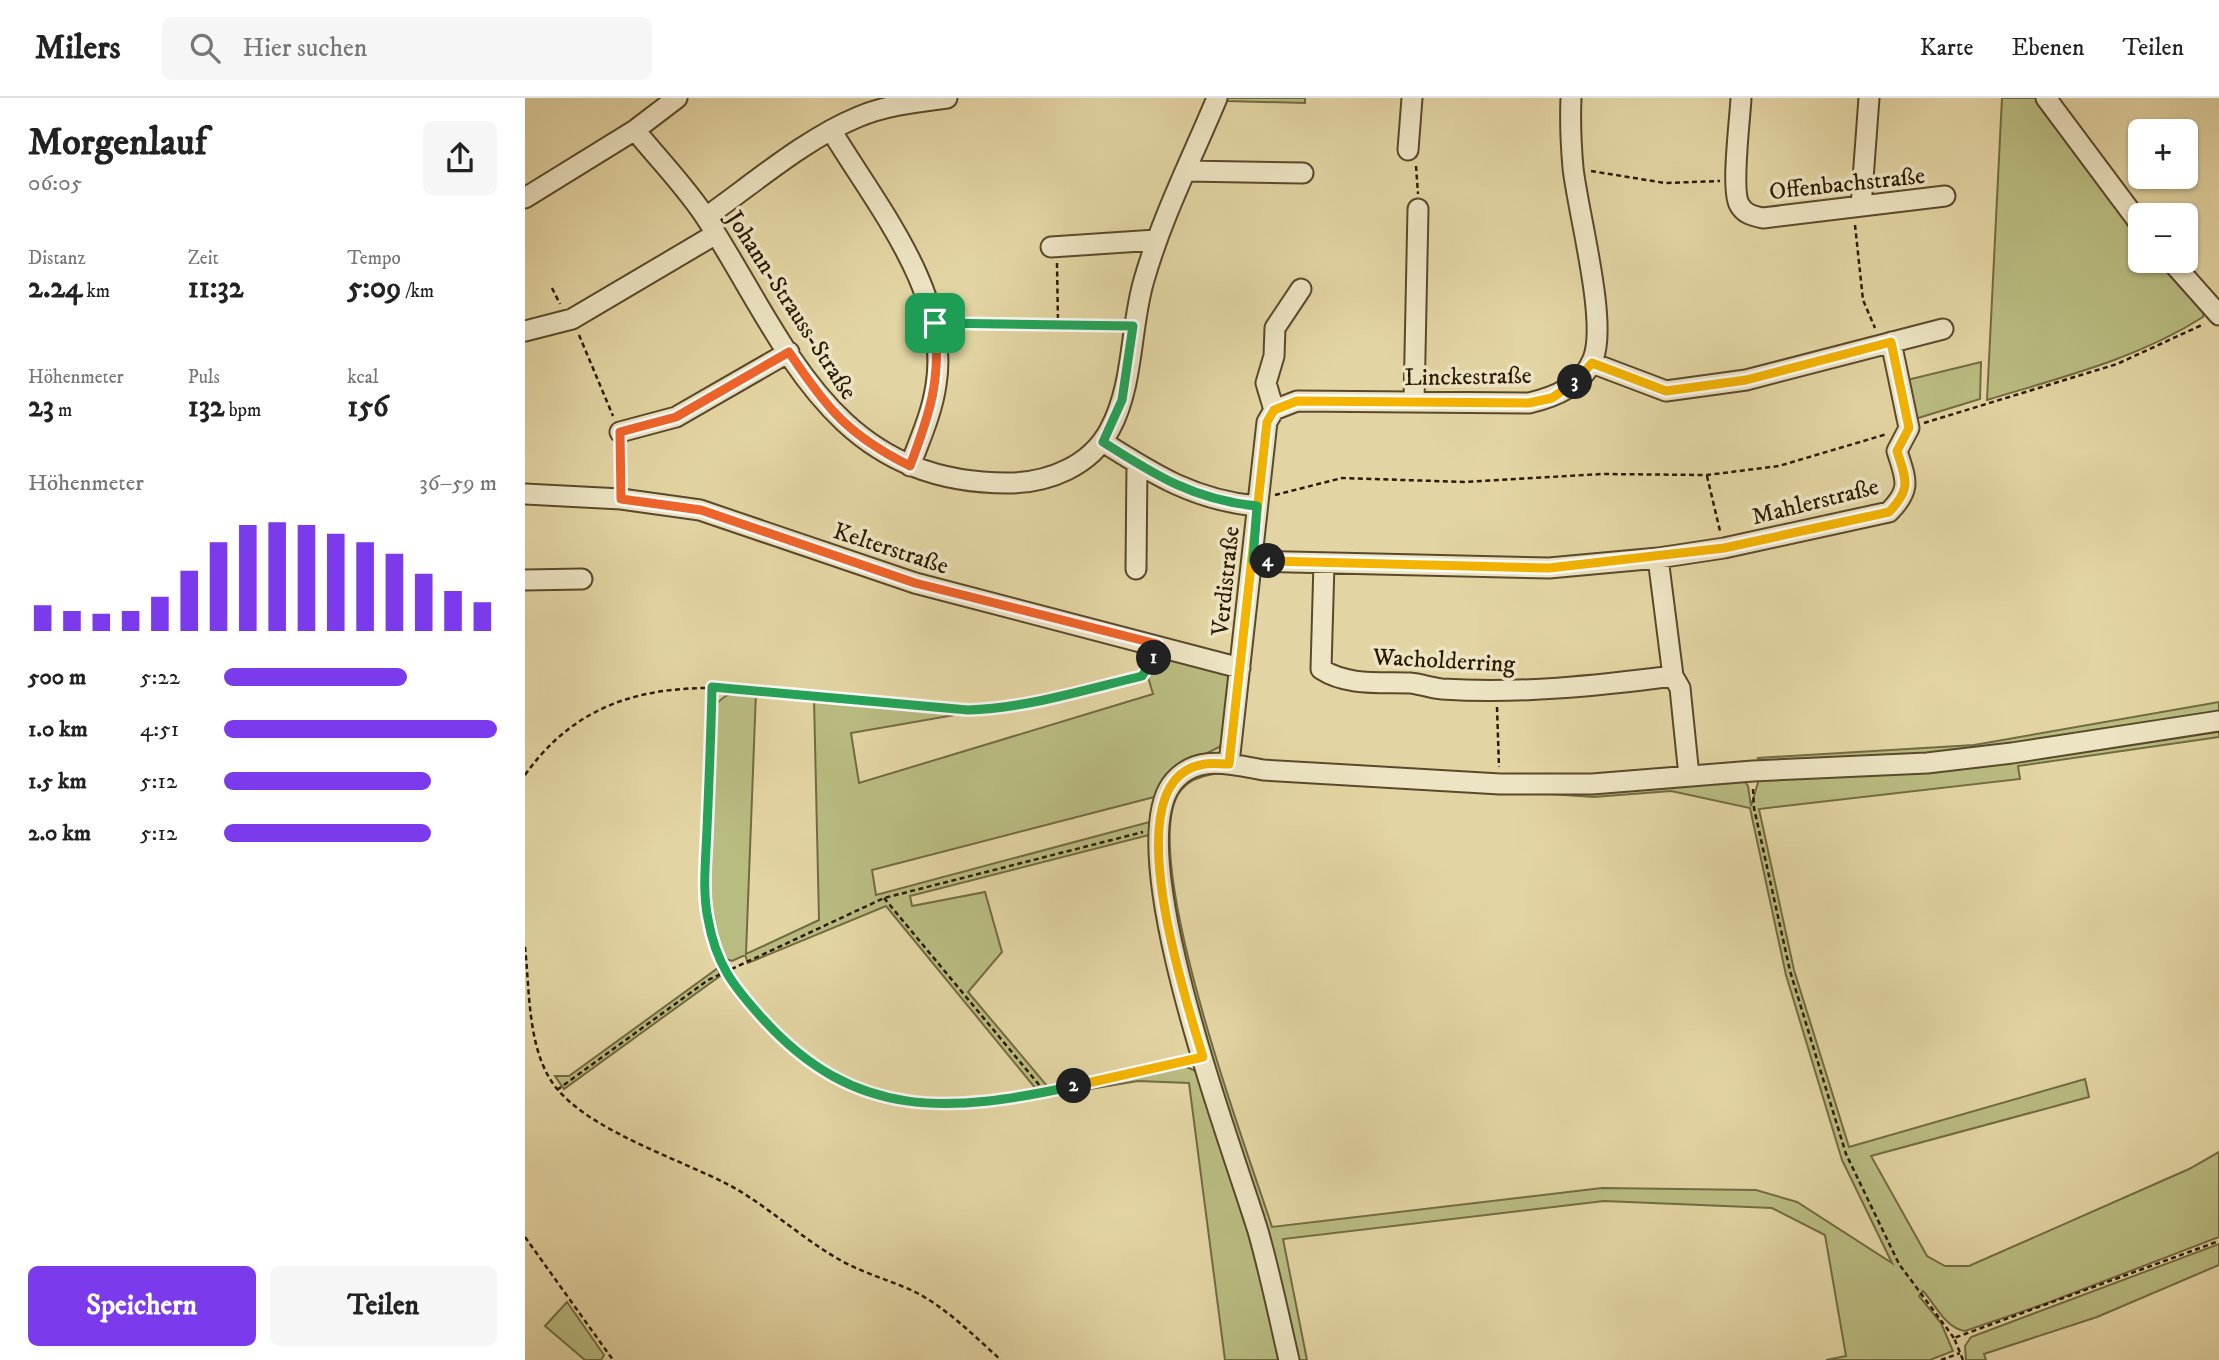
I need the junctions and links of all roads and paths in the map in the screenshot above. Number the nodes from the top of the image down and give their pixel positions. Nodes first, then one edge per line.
1 (677, 98) edge
2 (947, 98) edge
3 (1217, 98) edge
4 (1412, 98) edge
5 (1571, 98) edge
6 (1741, 98) edge
7 (1869, 98) edge
8 (2046, 98) edge
9 (635, 130) junction
10 (831, 130) junction
11 (1408, 150) joint
12 (1573, 168) junction
13 (1186, 171) junction
14 (1303, 173) dead end
15 (1737, 180) junction
16 (1945, 196) dead end
17 (525, 198) edge
18 (1857, 207) junction
19 (2128, 208) edge
20 (1418, 209) joint
21 (711, 226) junction
22 (1156, 240) junction
23 (1051, 247) joint
24 (2182, 273) edge
25 (1301, 289) dead end
26 (2219, 315) edge
27 (572, 319) junction
28 (935, 323) junction
29 (1058, 324) junction
30 (1133, 326) junction
31 (1943, 329) dead end
32 (525, 331) edge
33 (1886, 343) junction
34 (789, 352) junction
35 (1592, 363) junction
36 (1414, 402) junction
37 (1274, 410) junction
38 (620, 432) junction
39 (1103, 442) junction
40 (1137, 464) junction
41 (910, 466) junction
42 (1602, 474) dead end
43 (1707, 475) dead end
44 (525, 494) edge
45 (621, 499) junction
46 (1257, 503) junction
47 (1724, 548) junction
48 (1658, 558) junction
49 (1253, 561) junction
50 (1324, 563) junction
51 (1136, 569) dead end
52 (582, 579) dead end
53 (525, 580) edge
54 (1157, 644) junction
55 (1240, 668) junction
56 (1673, 676) junction
57 (712, 687) junction
58 (1496, 690) junction
59 (2219, 721) edge
60 (1229, 764) junction
61 (1752, 771) junction
62 (525, 775) edge
63 (1689, 776) junction
64 (1500, 784) junction
65 (1160, 827) junction
66 (884, 898) junction
67 (525, 947) edge
68 (723, 971) junction
69 (1203, 1057) junction
70 (557, 1090) junction
71 (1045, 1092) junction
72 (525, 1237) edge
73 (2219, 1241) edge
74 (1954, 1338) junction
75 (1960, 1353) junction
76 (613, 1360) edge
77 (1001, 1360) edge
78 (1289, 1360) edge
79 (1941, 1360) edge
80 (1962, 1360) edge

1 - 9 street
2 - 10 street
3 - 13 street, Johann-Strauss-Straße
4 - 11 street
5 - 12 street
6 - 15 street, Offenbachstraße
7 - 18 street
8 - 19 street
9 - 17 street
9 - 21 street, Johann-Strauss-Straße
10 - 21 street
10 - 28 street
11 - 20 path
12 - 15 path
12 - 35 street
13 - 14 street
13 - 22 street, Johann-Strauss-Straße
15 - 18 street, Offenbachstraße
16 - 18 street, Offenbachstraße
18 - 33 path
20 - 36 street
21 - 27 street
21 - 34 street, Johann-Strauss-Straße
22 - 23 street
22 - 30 street, Johann-Strauss-Straße
23 - 29 path
24 - 26 street
25 - 37 street, Verdistraße
27 - 32 street
27 - 38 path
28 - 29 path
28 - 41 street
29 - 30 path
30 - 39 street, Johann-Strauss-Straße
31 - 33 street
33 - 35 street
33 - 47 street, Mahlerstraße
34 - 38 street
34 - 41 street, Johann-Strauss-Straße
35 - 36 street, Linckestraße
36 - 37 street, Linckestraße
37 - 46 street, Verdistraße
38 - 45 path
39 - 40 street
39 - 41 street, Johann-Strauss-Straße
40 - 46 street
40 - 51 street
42 - 46 path
43 - 47 path
44 - 45 street, Kelterstraße
45 - 54 street, Kelterstraße
46 - 49 street, Verdistraße
47 - 48 street, Mahlerstraße
48 - 50 street
48 - 56 street
49 - 50 street
49 - 55 street, Verdistraße
50 - 58 street, Wacholderring
52 - 53 street
54 - 55 street, Kelterstraße
54 - 57 path
55 - 60 street, Verdistraße
56 - 58 street, Wacholderring
56 - 63 street
57 - 62 path
57 - 68 path
58 - 64 path
59 - 61 street
60 - 64 street
60 - 65 street
61 - 63 street
61 - 74 path
63 - 64 street
65 - 66 path
65 - 69 street
66 - 68 path
66 - 71 path
67 - 70 path
68 - 70 path
68 - 71 path
69 - 71 path
69 - 78 street
70 - 77 path
72 - 76 path
73 - 74 path
74 - 75 path
75 - 79 path
75 - 80 path

